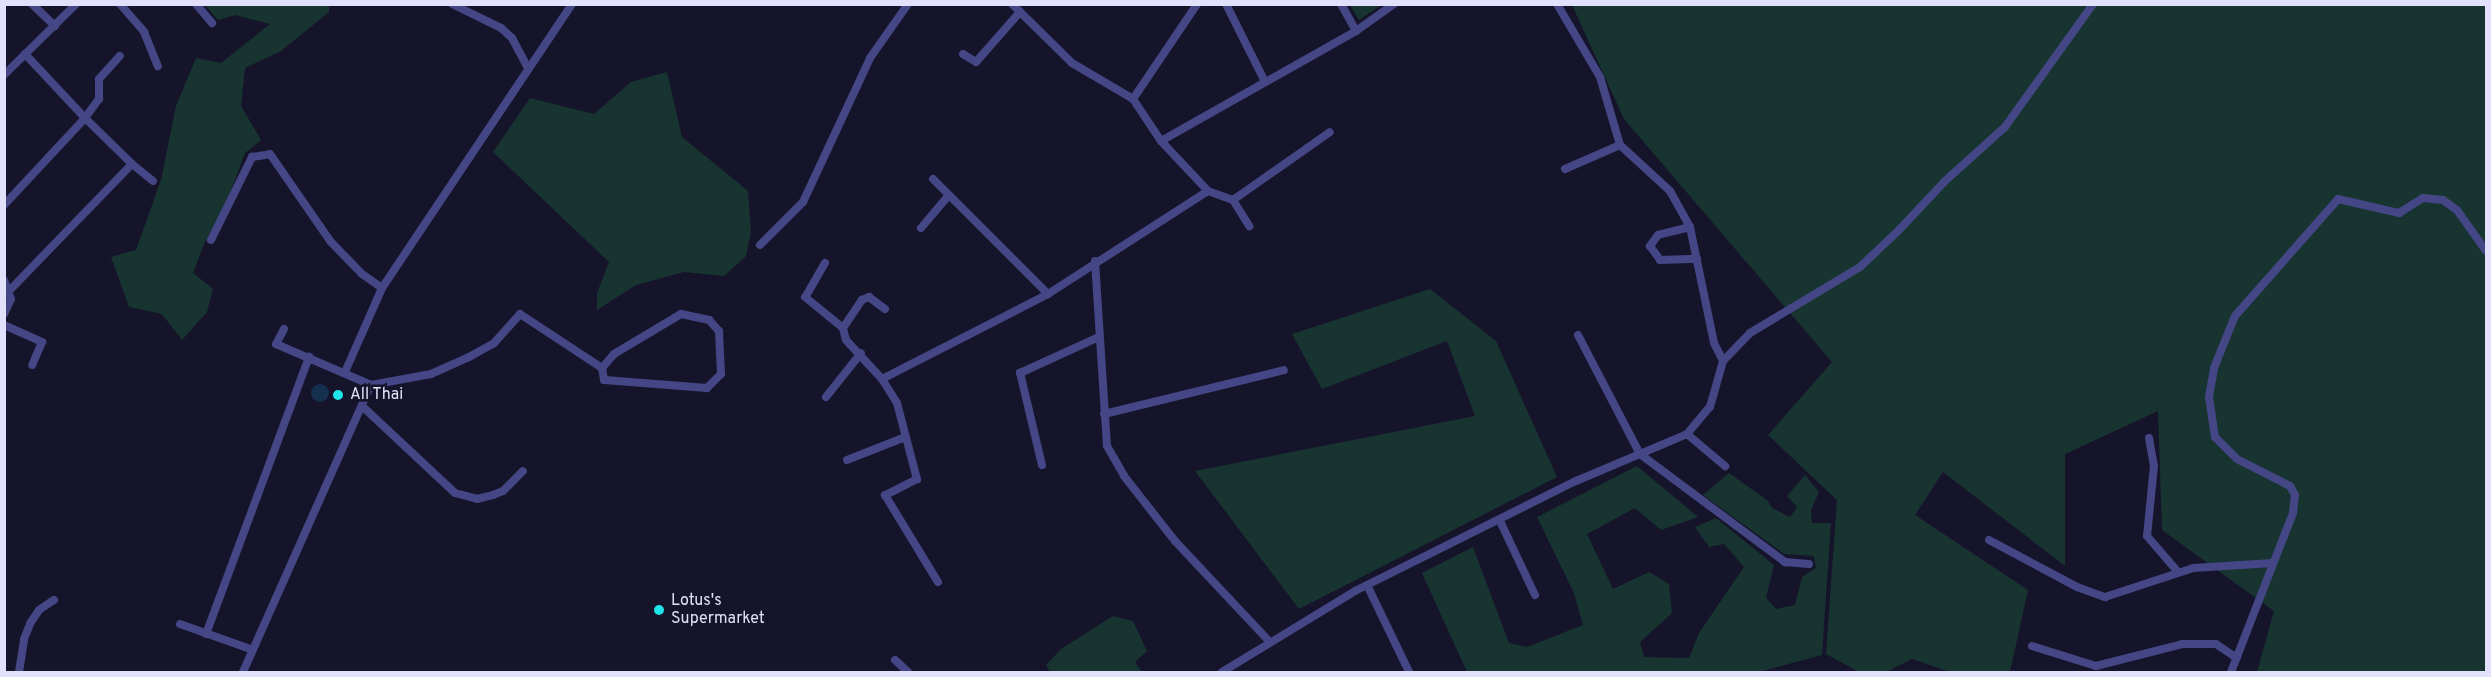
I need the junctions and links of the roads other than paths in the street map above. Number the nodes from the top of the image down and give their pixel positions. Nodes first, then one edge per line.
1 (32, 4) edge
2 (120, 4) edge
3 (196, 4) edge
4 (452, 4) edge
5 (573, 4) edge
6 (908, 4) edge
7 (1012, 4) edge
8 (1197, 4) edge
9 (1226, 4) edge
10 (1341, 4) edge
11 (1394, 4) edge
12 (1557, 4) edge
13 (2093, 4) edge
14 (71, 6) edge
15 (1020, 12) junction
16 (212, 23) dead end
17 (55, 26) junction
18 (1356, 31) junction
19 (25, 54) junction
20 (963, 54) dead end
21 (120, 56) dead end
22 (158, 66) dead end
23 (528, 68) junction
24 (4, 75) edge
25 (1265, 82) junction
26 (1133, 99) junction
27 (85, 118) junction
28 (1330, 132) dead end
29 (1161, 141) junction
30 (1620, 146) junction
31 (132, 164) junction
32 (1565, 169) dead end
33 (933, 179) dead end
34 (153, 182) dead end
35 (1208, 191) junction
36 (949, 195) junction
37 (1233, 200) junction
38 (4, 205) edge
39 (1249, 226) dead end
40 (1690, 227) junction
41 (921, 228) dead end
42 (211, 240) dead end
43 (760, 245) dead end
44 (2487, 251) edge
45 (1697, 259) junction
46 (1095, 261) junction
47 (825, 263) dead end
48 (4, 280) edge
49 (382, 288) junction
50 (10, 290) junction
51 (1047, 294) junction
52 (885, 309) dead end
53 (4, 314) edge
54 (4, 325) edge
55 (843, 328) junction
56 (284, 329) dead end
57 (1578, 335) dead end
58 (1099, 337) junction
59 (861, 353) junction
60 (309, 357) junction
61 (1723, 361) junction
62 (32, 365) dead end
63 (602, 368) junction
64 (1284, 370) dead end
65 (345, 372) junction
66 (882, 379) junction
67 (371, 385) junction
68 (826, 398) dead end
69 (362, 406) junction
70 (1104, 414) junction
71 (1687, 434) junction
72 (905, 437) junction
73 (2149, 438) dead end
74 (1640, 454) junction
75 (847, 460) dead end
76 (1042, 465) dead end
77 (1725, 466) dead end
78 (523, 471) dead end
79 (1500, 521) junction
80 (1989, 540) dead end
81 (2273, 563) junction
82 (1809, 564) dead end
83 (2178, 572) junction
84 (938, 582) dead end
85 (1367, 585) junction
86 (1535, 595) dead end
87 (54, 600) dead end
88 (180, 624) dead end
89 (206, 634) junction
90 (1270, 642) junction
91 (2032, 646) dead end
92 (253, 650) junction
93 (2237, 658) junction
94 (895, 660) dead end
95 (19, 672) edge
96 (243, 672) edge
97 (908, 672) edge
98 (1222, 672) edge
99 (1409, 672) edge
100 (2231, 672) edge

1 - 17 street
2 - 22 street
3 - 16 street
4 - 23 street
5 - 23 street
6 - 43 street
7 - 15 street
8 - 26 street
9 - 25 street
10 - 18 street
11 - 18 street
12 - 30 street
13 - 61 street
14 - 17 street
15 - 20 street
15 - 26 street
17 - 19 street
18 - 25 street
19 - 24 street
19 - 27 street
21 - 27 street
23 - 49 street
25 - 29 street
26 - 29 street
27 - 31 street
27 - 38 street
28 - 37 street
29 - 35 street
30 - 32 street
30 - 40 street
31 - 34 street
31 - 50 street
33 - 36 street
35 - 37 street
35 - 46 street
36 - 41 street
36 - 51 street
37 - 39 street
40 - 45 street
40 - 45 street
42 - 49 street
44 - 81 street
45 - 61 street
46 - 51 street
46 - 58 street
47 - 55 street
48 - 50 street
49 - 65 street
50 - 53 street
51 - 66 street
52 - 55 street
54 - 62 street
55 - 59 street
56 - 60 street
57 - 74 street
58 - 70 street
58 - 76 street
59 - 66 street
59 - 68 street
60 - 65 street
60 - 89 street
61 - 71 street
63 - 63 street
63 - 67 street
64 - 70 street
65 - 67 street
66 - 72 street
67 - 69 street
69 - 78 street
69 - 92 street
70 - 90 street
71 - 74 street
71 - 77 street
72 - 75 street
72 - 84 street
73 - 83 street
74 - 79 street
74 - 82 street
79 - 85 street
79 - 86 street
80 - 83 street
81 - 83 street
81 - 93 street
85 - 90 street
85 - 99 street
87 - 95 street
88 - 89 street
89 - 92 street
90 - 98 street
91 - 93 street
92 - 96 street
93 - 100 street
94 - 97 street

